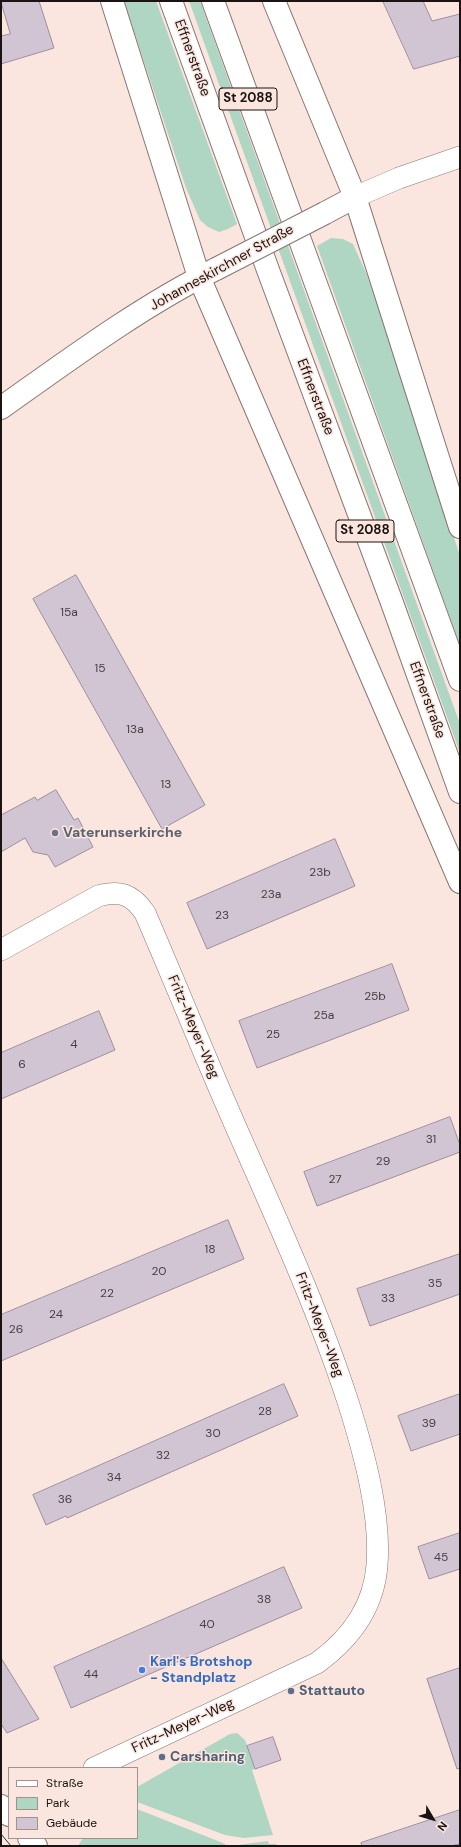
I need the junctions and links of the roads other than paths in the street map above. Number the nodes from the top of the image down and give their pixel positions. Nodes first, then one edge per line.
1 (112, 1) edge
2 (171, 1) edge
3 (213, 1) edge
4 (274, 1) edge
5 (460, 157) edge
6 (355, 197) junction
7 (207, 273) junction
8 (1, 408) edge
9 (460, 527) edge
10 (460, 680) edge
11 (460, 792) edge
12 (460, 882) edge
13 (1, 950) edge
14 (96, 1767) edge
15 (1, 1806) edge
16 (8, 1814) edge

1 - 7 main road
2 - 11 main road, Effnerstraße / St 2088
3 - 10 main road, St 2088
4 - 6 main road
5 - 6 street, Johanneskirchner Straße
6 - 7 main road, Johanneskirchner Straße, bridge
6 - 9 main road
7 - 8 main road, Johanneskirchner Straße
7 - 12 main road
13 - 14 street, Fritz-Meyer-Weg
15 - 16 main road

